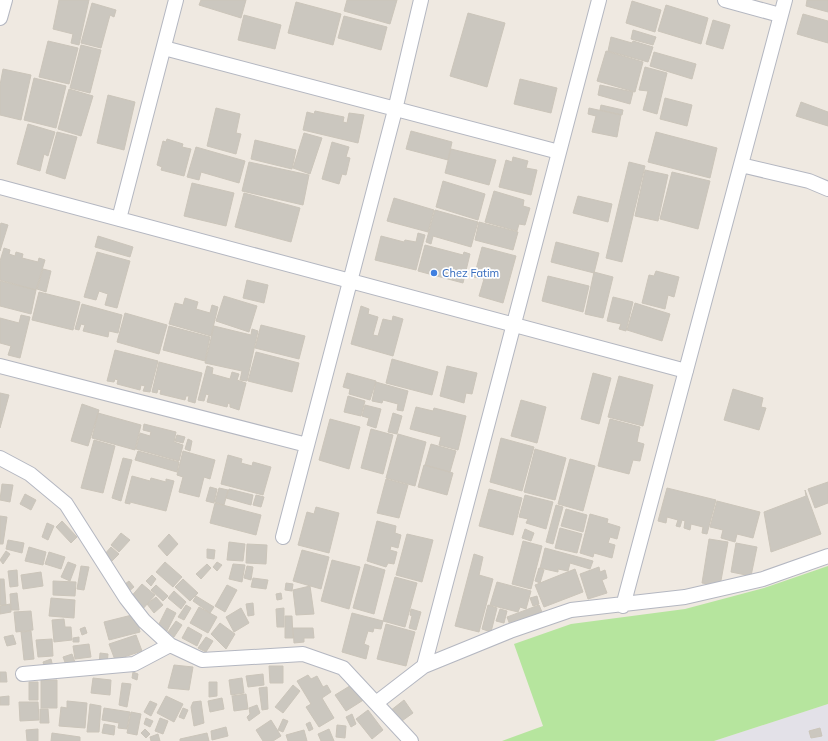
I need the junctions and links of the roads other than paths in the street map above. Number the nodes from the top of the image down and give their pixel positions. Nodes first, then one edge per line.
1 (4, 0) edge
2 (176, 0) edge
3 (421, 0) edge
4 (599, 0) edge
5 (725, 0) edge
6 (785, 0) edge
7 (780, 15) junction
8 (0, 18) edge
9 (164, 48) junction
10 (395, 110) junction
11 (559, 152) junction
12 (740, 165) junction
13 (0, 187) edge
14 (828, 189) edge
15 (120, 219) junction
16 (350, 281) junction
17 (514, 324) junction
18 (0, 366) edge
19 (686, 371) junction
20 (307, 445) junction
21 (0, 458) edge
22 (283, 537) dead end
23 (828, 556) edge
24 (623, 606) junction
25 (170, 645) junction
26 (424, 666) junction
27 (23, 674) dead end
28 (376, 703) junction
29 (411, 741) edge

1 - 8 street
2 - 9 street
3 - 10 street
4 - 11 street
5 - 7 street
6 - 7 street
7 - 12 street
9 - 10 street
9 - 15 street
10 - 11 street
10 - 16 street
11 - 17 street
12 - 14 street
12 - 19 street
13 - 15 street
15 - 16 street
16 - 17 street
16 - 20 street
17 - 19 street
17 - 26 street
18 - 20 street
19 - 24 street
20 - 22 street
21 - 25 street
23 - 24 street
24 - 26 street
25 - 27 street
25 - 28 street
26 - 28 street
28 - 29 street

